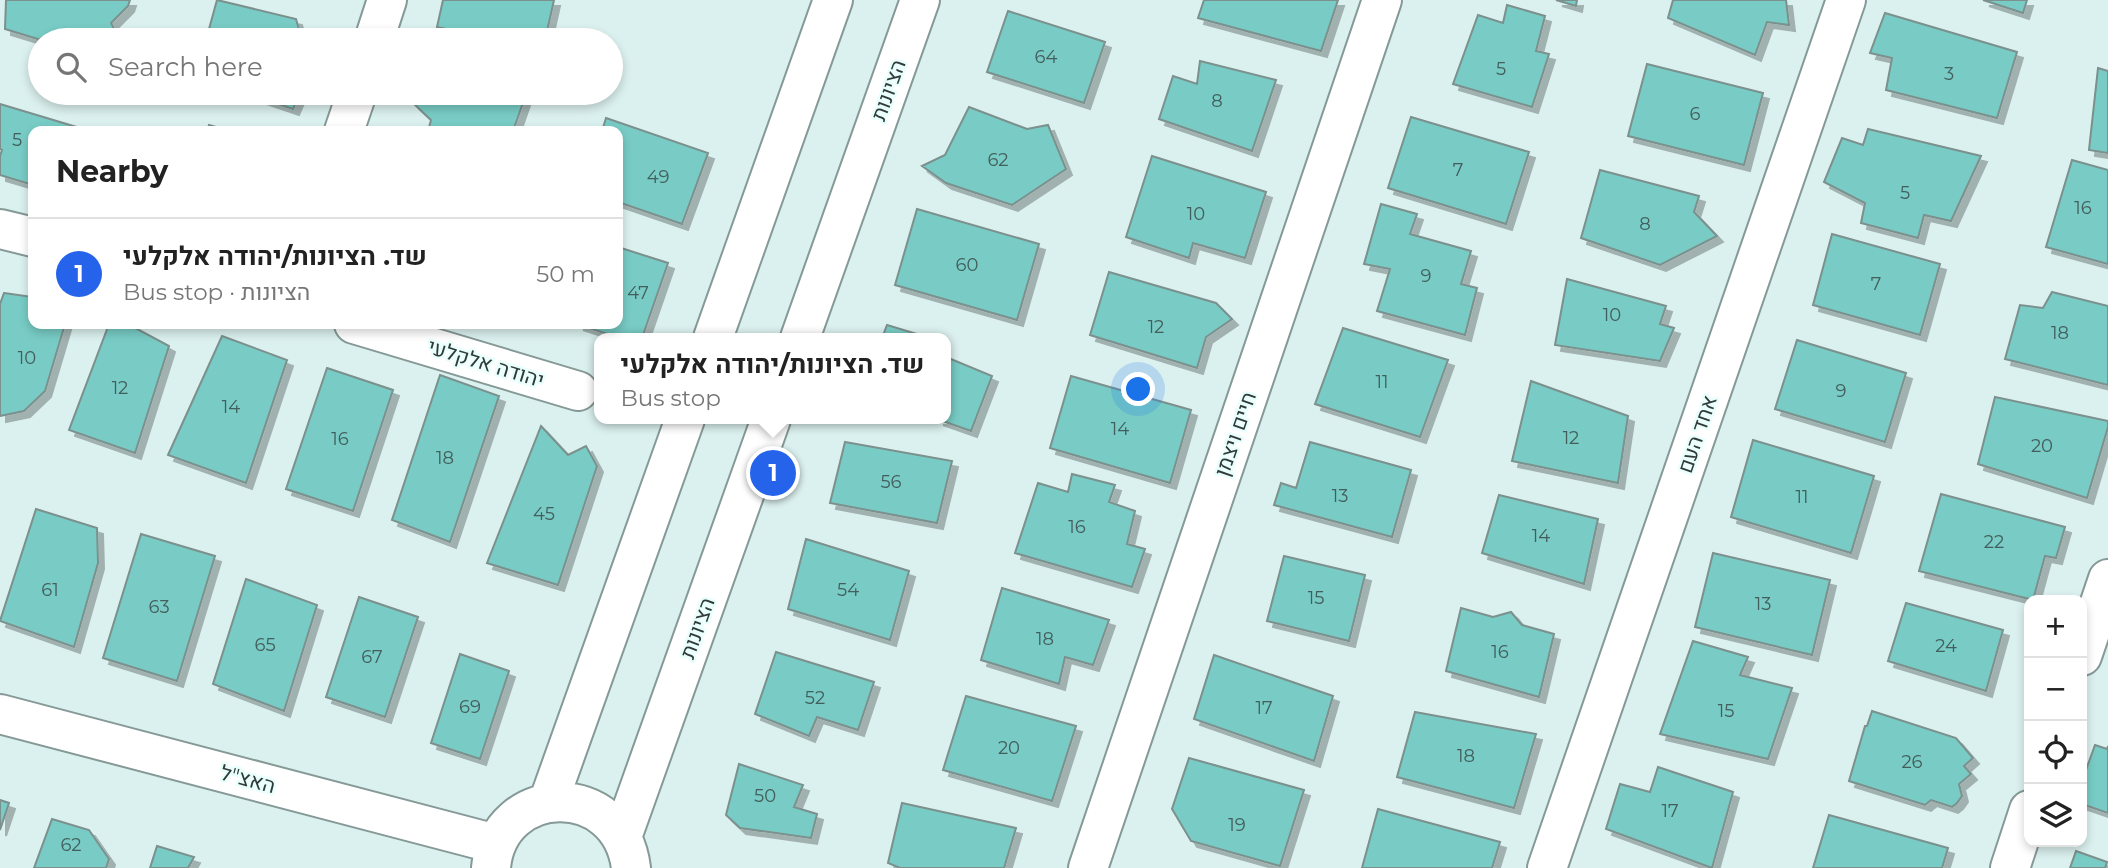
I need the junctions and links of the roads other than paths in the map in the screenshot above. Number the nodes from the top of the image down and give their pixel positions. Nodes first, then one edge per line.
1 (387, 0) edge
2 (833, 0) edge
3 (920, 0) edge
4 (1382, 0) edge
5 (1846, 0) edge
6 (378, 28) edge
7 (353, 105) edge
8 (346, 126) edge
9 (0, 229) edge
10 (28, 236) edge
11 (371, 329) edge
12 (715, 333) edge
13 (802, 333) edge
14 (578, 391) dead end
15 (683, 424) edge
16 (769, 424) edge
17 (2108, 579) edge
18 (2087, 641) edge
19 (0, 714) edge
20 (548, 803) junction
21 (2024, 825) edge
22 (627, 853) edge
23 (493, 856) edge
24 (1088, 868) edge
25 (1547, 868) edge
26 (2010, 868) edge

1 - 6 street
2 - 12 street
3 - 13 street, הציונות
4 - 24 street, חיים ויצמן
5 - 25 street, אחד העם
7 - 8 street
9 - 10 street
11 - 14 street, יהודה אלקלעי
15 - 20 street
16 - 22 street, הציונות
17 - 18 street
19 - 23 street, האצ"ל
20 - 22 street
20 - 23 street
21 - 26 street

